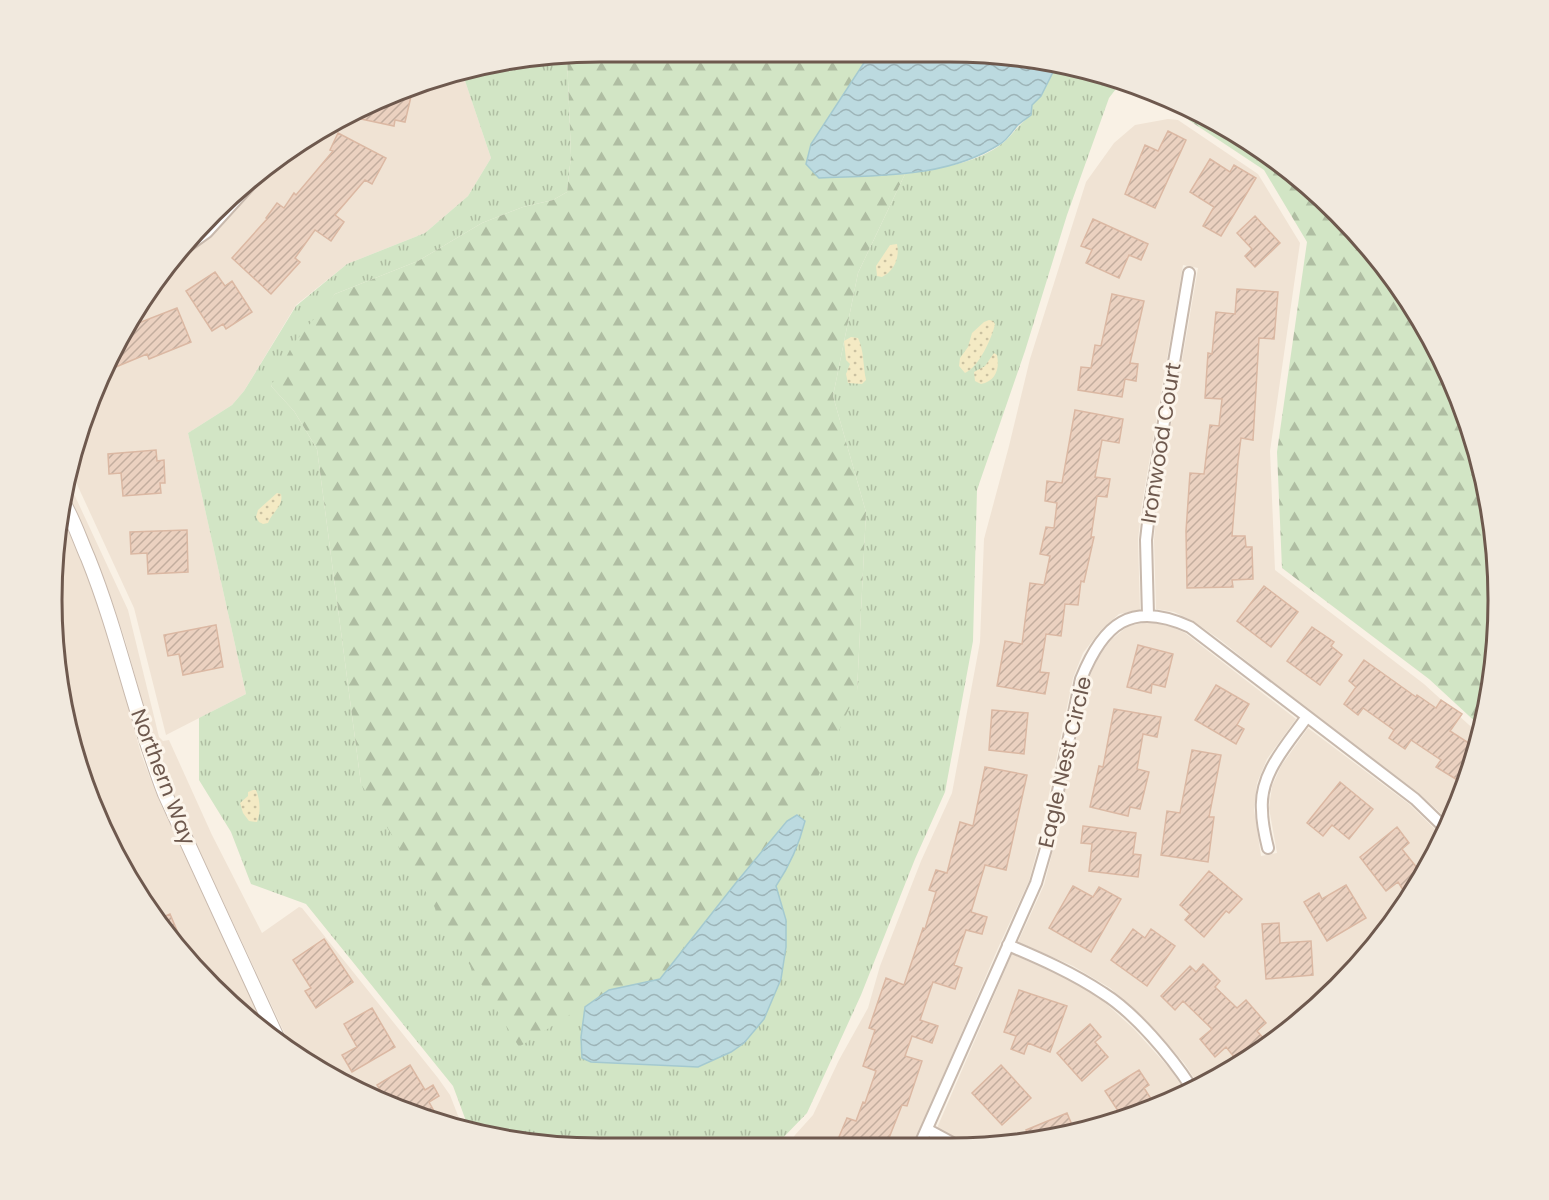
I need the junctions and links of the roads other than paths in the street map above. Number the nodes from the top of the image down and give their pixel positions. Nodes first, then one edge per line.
1 (1189, 273) dead end
2 (69, 515) edge
3 (1148, 615) junction
4 (1306, 718) junction
5 (1439, 822) edge
6 (1268, 848) dead end
7 (1008, 945) junction
8 (272, 1027) edge
9 (1188, 1083) edge
10 (928, 1130) junction
11 (923, 1138) edge
12 (943, 1138) edge

1 - 3 street, Ironwood Court
2 - 8 street, Northern Way
3 - 4 street, Eagle Nest Circle
3 - 7 street, Eagle Nest Circle
4 - 5 street, Eagle Nest Circle
4 - 6 street
7 - 9 street
7 - 10 street, Eagle Nest Circle
10 - 11 street, Eagle Nest Circle
10 - 12 street

